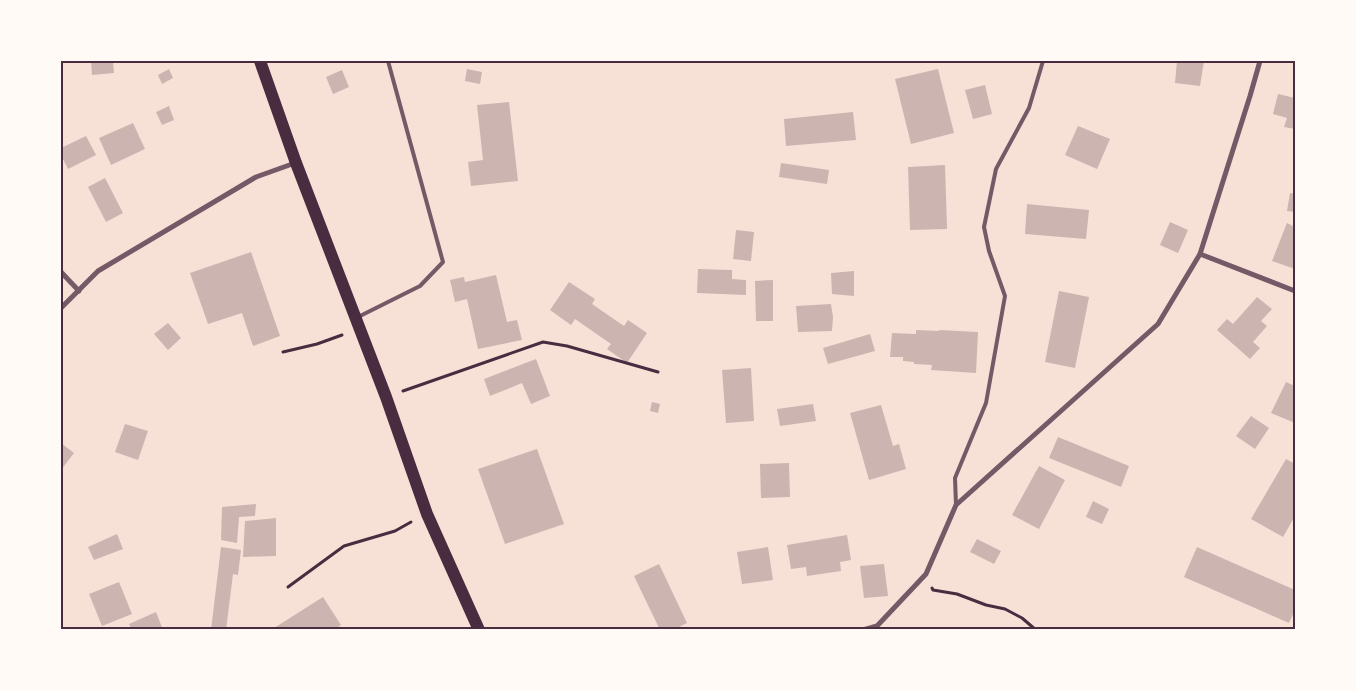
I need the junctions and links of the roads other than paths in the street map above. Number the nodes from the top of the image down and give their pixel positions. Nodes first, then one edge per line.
1 (260, 61) edge
2 (388, 61) edge
3 (1043, 61) edge
4 (1260, 61) edge
5 (296, 163) junction
6 (1200, 254) junction
7 (61, 272) edge
8 (79, 291) junction
9 (1295, 292) edge
10 (61, 308) edge
11 (358, 323) junction
12 (956, 504) junction
13 (479, 630) edge
14 (863, 630) edge

1 - 5 main road
2 - 11 lane
3 - 12 lane
4 - 6 street
5 - 8 street
5 - 11 main road
6 - 9 street
6 - 12 street
7 - 8 street
8 - 10 street
11 - 13 main road
12 - 14 street

